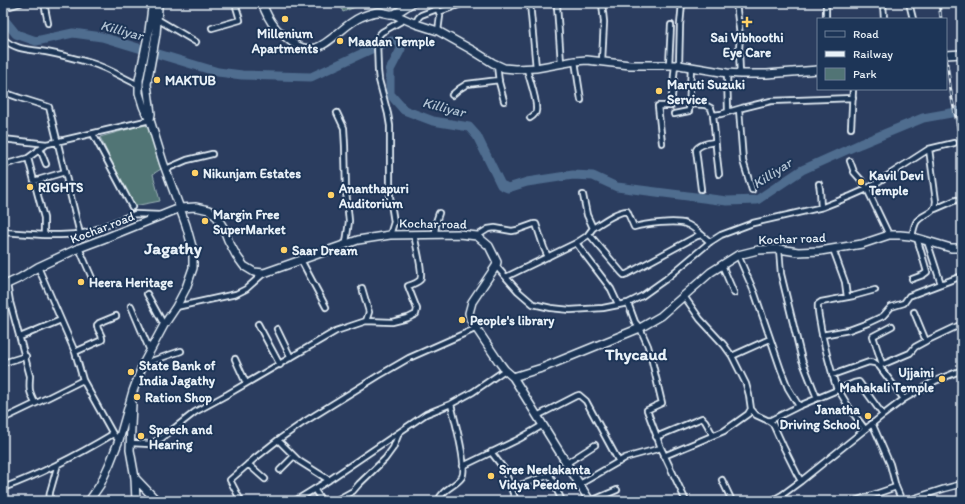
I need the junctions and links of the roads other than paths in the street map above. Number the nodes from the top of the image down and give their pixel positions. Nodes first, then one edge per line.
1 (20, 3) edge
2 (44, 3) edge
3 (154, 3) edge
4 (157, 3) edge
5 (235, 3) edge
6 (262, 3) edge
7 (412, 3) edge
8 (464, 3) edge
9 (530, 3) edge
10 (602, 3) edge
11 (682, 3) edge
12 (736, 3) edge
13 (826, 3) edge
14 (883, 3) edge
15 (909, 3) edge
16 (558, 6) dead end
17 (4, 8) edge
18 (439, 12) junction
19 (393, 14) junction
20 (826, 18) edge
21 (884, 18) edge
22 (913, 18) edge
23 (157, 19) junction
24 (406, 19) junction
25 (48, 23) dead end
26 (416, 24) junction
27 (672, 25) dead end
28 (212, 28) dead end
29 (438, 31) junction
30 (152, 32) junction
31 (3, 39) edge
32 (196, 42) dead end
33 (962, 54) edge
34 (947, 55) edge
35 (575, 61) junction
36 (602, 61) junction
37 (561, 63) junction
38 (497, 65) junction
39 (674, 65) junction
40 (691, 67) junction
41 (527, 68) junction
42 (536, 68) junction
43 (817, 70) edge
44 (727, 73) junction
45 (740, 74) junction
46 (499, 80) junction
47 (139, 82) junction
48 (853, 90) edge
49 (3, 92) edge
50 (452, 95) dead end
51 (853, 98) junction
52 (581, 100) dead end
53 (504, 101) dead end
54 (690, 104) junction
55 (739, 109) junction
56 (337, 112) dead end
57 (728, 112) junction
58 (674, 114) dead end
59 (712, 115) junction
60 (530, 118) dead end
61 (150, 119) junction
62 (851, 128) dead end
63 (93, 134) junction
64 (3, 140) edge
65 (58, 141) junction
66 (715, 142) junction
67 (662, 143) dead end
68 (954, 143) dead end
69 (47, 144) junction
70 (929, 149) junction
71 (38, 150) junction
72 (212, 154) dead end
73 (28, 158) junction
74 (850, 161) dead end
75 (46, 164) dead end
76 (3, 165) edge
77 (166, 169) junction
78 (65, 172) junction
79 (720, 174) dead end
80 (34, 181) junction
81 (819, 184) dead end
82 (701, 189) dead end
83 (867, 189) junction
84 (752, 190) dead end
85 (584, 195) dead end
86 (956, 200) dead end
87 (132, 207) dead end
88 (821, 207) junction
89 (180, 208) junction
90 (935, 209) junction
91 (439, 213) dead end
92 (165, 215) junction
93 (593, 228) junction
94 (3, 232) edge
95 (80, 234) junction
96 (414, 234) junction
97 (435, 234) junction
98 (589, 234) junction
99 (44, 235) junction
100 (390, 235) junction
101 (702, 235) junction
102 (889, 235) junction
103 (477, 236) junction
104 (915, 237) junction
105 (927, 241) junction
106 (710, 242) junction
107 (346, 243) junction
108 (576, 243) junction
109 (79, 248) junction
110 (962, 248) edge
111 (779, 249) junction
112 (833, 249) junction
113 (738, 255) junction
114 (548, 257) junction
115 (301, 260) junction
116 (722, 265) junction
117 (496, 266) junction
118 (38, 267) junction
119 (264, 272) junction
120 (506, 276) junction
121 (962, 276) edge
122 (92, 278) dead end
123 (912, 279) dead end
124 (5, 284) edge
125 (941, 284) junction
126 (362, 288) dead end
127 (875, 290) dead end
128 (734, 293) dead end
129 (148, 294) dead end
130 (684, 296) junction
131 (847, 297) junction
132 (628, 303) junction
133 (618, 304) junction
134 (130, 306) dead end
135 (176, 307) junction
136 (326, 307) dead end
137 (914, 312) dead end
138 (116, 316) dead end
139 (61, 320) junction
140 (366, 321) junction
141 (258, 324) dead end
142 (962, 324) edge
143 (164, 325) junction
144 (892, 326) dead end
145 (476, 328) junction
146 (640, 328) junction
147 (277, 329) dead end
148 (822, 334) junction
149 (20, 337) junction
150 (770, 339) junction
151 (926, 340) junction
152 (150, 350) junction
153 (181, 351) dead end
154 (75, 352) junction
155 (26, 356) junction
156 (732, 356) junction
157 (290, 358) junction
158 (235, 359) dead end
159 (3, 363) edge
160 (143, 364) junction
161 (280, 365) junction
162 (880, 365) junction
163 (505, 370) junction
164 (962, 370) edge
165 (832, 375) junction
166 (513, 377) junction
167 (83, 380) junction
168 (246, 383) junction
169 (838, 390) junction
170 (133, 391) junction
171 (817, 398) junction
172 (904, 399) junction
173 (35, 403) junction
174 (451, 404) junction
175 (799, 406) junction
176 (751, 409) junction
177 (883, 415) junction
178 (537, 416) junction
179 (3, 419) edge
180 (769, 421) junction
181 (872, 424) junction
182 (543, 425) junction
183 (865, 429) junction
184 (399, 432) junction
185 (113, 434) junction
186 (713, 435) junction
187 (656, 437) junction
188 (119, 440) junction
189 (278, 440) junction
190 (131, 443) junction
191 (595, 445) dead end
192 (660, 448) junction
193 (491, 452) junction
194 (294, 456) junction
195 (664, 456) junction
196 (620, 462) junction
197 (567, 463) junction
198 (58, 464) junction
199 (248, 464) junction
200 (464, 466) junction
201 (280, 470) dead end
202 (135, 478) junction
203 (265, 479) dead end
204 (329, 480) junction
205 (722, 480) dead end
206 (801, 481) junction
207 (580, 484) junction
208 (962, 484) edge
209 (896, 487) junction
210 (3, 488) edge
211 (511, 488) junction
212 (314, 489) junction
213 (617, 490) dead end
214 (588, 500) edge
215 (49, 501) edge
216 (89, 501) edge
217 (136, 501) edge
218 (157, 501) edge
219 (240, 501) edge
220 (295, 501) edge
221 (322, 501) edge
222 (335, 501) edge
223 (438, 501) edge
224 (516, 501) edge
225 (562, 501) edge
226 (686, 501) edge
227 (732, 501) edge
228 (771, 501) edge
229 (855, 501) edge
230 (902, 501) edge
231 (906, 501) edge

1 - 17 street
2 - 25 street
3 - 30 street
4 - 23 street
5 - 28 street
6 - 19 street
7 - 19 street
8 - 18 street
9 - 42 street
10 - 36 street
11 - 39 street
12 - 45 street
13 - 20 street
14 - 21 street
15 - 22 street
16 - 37 street
18 - 26 street
18 - 29 street
19 - 24 street
23 - 30 street
23 - 32 street
24 - 26 street
24 - 100 street
26 - 29 street
27 - 39 street
29 - 38 street
30 - 47 street
30 - 61 street
31 - 47 street
33 - 34 street
35 - 36 street
35 - 37 street
35 - 52 street
36 - 39 street
37 - 42 street
38 - 41 street
38 - 46 street
39 - 40 street
39 - 67 street
40 - 44 street
40 - 54 street
41 - 42 street
41 - 60 street
43 - 45 street
44 - 45 street
44 - 57 street
46 - 50 street
46 - 53 street
47 - 61 street
48 - 51 street
49 - 65 street
51 - 55 street
51 - 62 street
54 - 58 street
54 - 59 street
55 - 57 street
55 - 84 street
56 - 107 street
57 - 59 street
59 - 66 street
61 - 63 street
61 - 77 street
63 - 65 street
63 - 87 street
64 - 69 street
65 - 69 street
65 - 78 street
66 - 79 street
66 - 82 street
68 - 70 street
69 - 71 street
70 - 83 street
70 - 90 street
71 - 73 street
71 - 75 street
72 - 77 street
73 - 76 street
73 - 80 street
74 - 83 street
77 - 89 street
78 - 80 street
78 - 95 street
80 - 99 street
81 - 88 street
83 - 88 street
83 - 102 street
85 - 93 street
86 - 90 street
88 - 106 street
89 - 92 street, Kochar road
89 - 119 street, Kochar road
89 - 135 street
90 - 104 street
91 - 97 street
92 - 95 street
92 - 109 street, Kochar road
93 - 98 street
93 - 101 street
94 - 99 street
95 - 99 street
96 - 97 street, Kochar road
96 - 100 street, Kochar road
96 - 140 street
97 - 103 street, Kochar road
98 - 101 street
98 - 108 street
100 - 107 street, Kochar road
101 - 106 street
102 - 104 street, Kochar road
102 - 112 street, Kochar road
103 - 114 street
103 - 117 street, Kochar road
104 - 105 street, Kochar road
104 - 123 street
105 - 110 street, Kochar road
105 - 125 street
106 - 132 street
107 - 115 street, Kochar road
108 - 114 street
108 - 133 street
109 - 118 street, Kochar road
109 - 122 street
111 - 112 street, Kochar road
111 - 113 street, Kochar road
111 - 171 street
112 - 131 street
113 - 116 street, Kochar road
113 - 150 street
114 - 120 street
115 - 119 street, Kochar road
115 - 136 street
116 - 128 street
116 - 130 street, Kochar road
117 - 120 street
117 - 145 street
118 - 124 street, Kochar road
118 - 139 street
119 - 135 street
120 - 133 street
121 - 125 street
124 - 149 street
125 - 148 street
126 - 140 street
127 - 131 street
129 - 143 street
130 - 146 street, Kochar road
130 - 156 street
131 - 148 street
132 - 133 street
132 - 146 street
134 - 152 street
135 - 143 street
137 - 151 street
138 - 154 street
139 - 149 street
139 - 154 street
140 - 157 street
141 - 161 street
142 - 151 street
143 - 152 street
144 - 162 street
145 - 163 street
145 - 189 street
146 - 166 street, Kochar road
146 - 187 street
147 - 157 street
148 - 165 street
149 - 155 street
150 - 156 street
150 - 175 street
151 - 162 street
152 - 160 street
153 - 160 street
154 - 167 street
155 - 159 street
155 - 173 street
156 - 176 street
157 - 161 street
158 - 168 street
160 - 170 street
161 - 168 street
162 - 165 street
162 - 172 street
163 - 166 street
163 - 174 street
164 - 172 street
165 - 169 street
166 - 178 street
167 - 173 street
167 - 185 street
168 - 190 street
169 - 171 street
169 - 177 street
169 - 183 street
170 - 188 street
170 - 190 street
171 - 175 street
172 - 177 street
173 - 179 street
174 - 184 street
174 - 200 street
175 - 180 street
176 - 180 street
176 - 186 street
177 - 181 street
178 - 182 street
178 - 196 street
180 - 206 street
181 - 183 street
181 - 209 street
182 - 193 street
182 - 197 street
183 - 206 street
184 - 204 street
184 - 222 street
185 - 188 street
185 - 198 street
186 - 187 street
186 - 195 street
187 - 192 street
188 - 216 street
189 - 194 street
189 - 199 street
190 - 202 street
191 - 197 street
192 - 195 street
192 - 196 street
193 - 200 street
193 - 211 street
194 - 201 street
194 - 204 street
195 - 226 street
196 - 207 street
197 - 207 street
198 - 210 street
198 - 215 street
199 - 203 street
199 - 219 street
200 - 223 street
202 - 217 street
202 - 218 street
204 - 212 street
205 - 227 street
206 - 228 street
207 - 214 street
208 - 231 street
209 - 229 street
209 - 230 street
211 - 224 street
211 - 225 street
212 - 220 street
212 - 221 street
213 - 214 street

